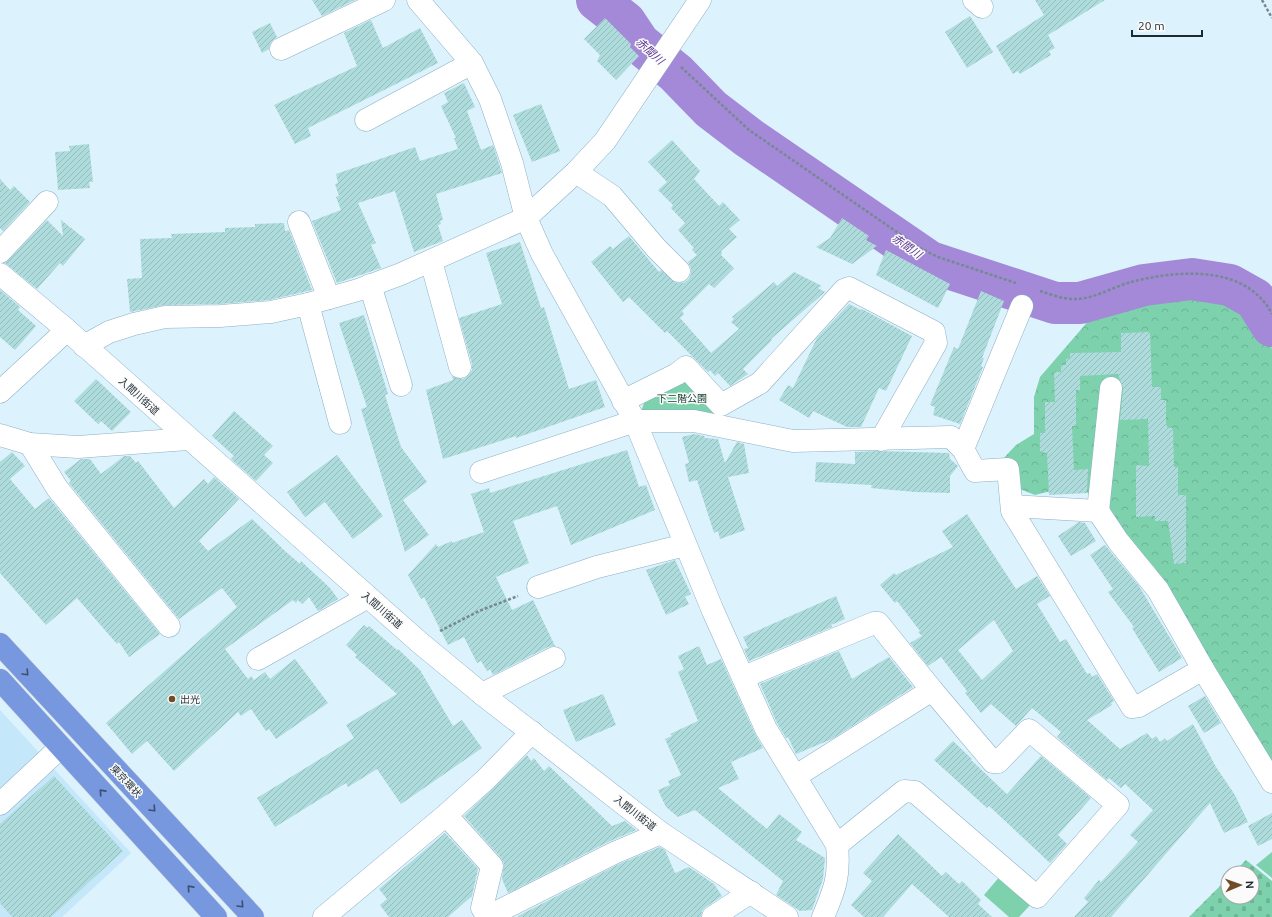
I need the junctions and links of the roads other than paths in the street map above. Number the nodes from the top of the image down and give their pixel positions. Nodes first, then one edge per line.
1 (384, 0) edge
2 (418, 0) edge
3 (700, 0) edge
4 (281, 49) dead end
5 (472, 63) junction
6 (366, 120) dead end
7 (576, 172) junction
8 (47, 202) dead end
9 (526, 218) junction
10 (298, 222) dead end
11 (0, 252) edge
12 (431, 261) junction
13 (679, 271) dead end
14 (1, 277) edge
15 (370, 285) junction
16 (329, 298) junction
17 (308, 304) junction
18 (1022, 306) dead end
19 (66, 330) junction
20 (84, 346) junction
21 (460, 367) dead end
22 (401, 385) dead end
23 (1111, 388) dead end
24 (0, 392) edge
25 (623, 401) junction
26 (635, 421) junction
27 (340, 423) dead end
28 (0, 436) edge
29 (188, 439) junction
30 (881, 440) junction
31 (30, 444) junction
32 (963, 449) junction
33 (481, 472) dead end
34 (1012, 506) junction
35 (1098, 511) junction
36 (685, 545) junction
37 (538, 587) road end
38 (368, 598) junction
39 (169, 626) dead end
40 (0, 644) edge
41 (554, 658) dead end
42 (258, 659) dead end
43 (1203, 669) junction
44 (744, 677) junction
45 (0, 680) edge
46 (932, 690) junction
47 (482, 694) junction
48 (532, 732) junction
49 (61, 747) junction
50 (796, 776) junction
51 (1272, 782) edge
52 (0, 804) edge
53 (446, 815) junction
54 (661, 833) junction
55 (837, 845) junction
56 (751, 892) junction
57 (216, 917) edge
58 (252, 917) edge
59 (324, 917) edge
60 (489, 917) edge
61 (713, 917) edge
62 (787, 917) edge
63 (823, 917) edge

1 - 4 street
2 - 5 street
3 - 7 street
5 - 6 street
5 - 9 street
7 - 9 street
7 - 13 street
8 - 11 street
9 - 12 street
9 - 25 street
10 - 16 street
12 - 15 street
12 - 21 street
14 - 19 street, 入間川街道
15 - 16 street
15 - 22 street
16 - 17 street
17 - 20 street
17 - 27 street
18 - 32 street
19 - 20 street, 入間川街道
19 - 24 street
20 - 29 street, 入間川街道
23 - 35 street
25 - 26 street
25 - 30 street
26 - 30 street
26 - 33 street
26 - 36 street
28 - 31 street
29 - 31 street
29 - 38 street, 入間川街道
30 - 32 street
31 - 39 street
32 - 34 street
34 - 35 street
34 - 43 street
35 - 43 street
36 - 37 street
36 - 44 street
38 - 42 street
38 - 47 street, 入間川街道
40 -> 58 highway, 東京環状
41 - 47 street
43 - 51 street
44 - 46 street
44 - 50 street
45 - 49 highway
46 - 50 street
46 - 55 street
47 - 48 street, 入間川街道
48 - 53 street
48 - 54 street, 入間川街道
49 - 52 street
57 -> 49 highway
50 - 55 street
53 - 59 street
53 - 60 street
54 - 56 street, 入間川街道
54 - 60 street
55 - 63 street
56 - 61 street
56 - 62 street, 入間川街道

